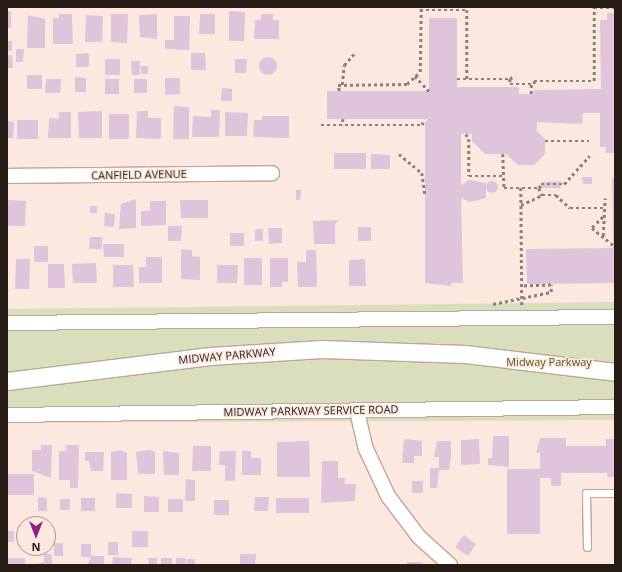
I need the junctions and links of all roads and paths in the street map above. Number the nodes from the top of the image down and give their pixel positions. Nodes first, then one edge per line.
1 (594, 8) edge
2 (615, 8) edge
3 (420, 9) edge
4 (354, 54) dead end
5 (515, 74) dead end
6 (415, 76) junction
7 (457, 79) dead end
8 (467, 79) junction
9 (510, 79) junction
10 (531, 84) junction
11 (342, 85) junction
12 (339, 91) dead end
13 (429, 91) dead end
14 (531, 94) dead end
15 (343, 119) dead end
16 (424, 119) dead end
17 (321, 125) dead end
18 (343, 125) junction
19 (466, 134) dead end
20 (588, 140) dead end
21 (545, 141) dead end
22 (398, 154) dead end
23 (503, 154) dead end
24 (588, 156) dead end
25 (272, 173) dead end
26 (7, 176) edge
27 (504, 176) junction
28 (521, 188) junction
29 (539, 188) junction
30 (425, 194) dead end
31 (542, 195) junction
32 (605, 198) dead end
33 (521, 206) junction
34 (603, 208) junction
35 (603, 217) junction
36 (603, 237) junction
37 (613, 245) dead end
38 (522, 286) junction
39 (522, 298) junction
40 (487, 306) dead end
41 (522, 306) dead end
42 (615, 317) edge
43 (7, 323) edge
44 (615, 372) edge
45 (7, 381) edge
46 (615, 407) edge
47 (357, 411) junction
48 (7, 415) edge
49 (615, 493) edge
50 (586, 547) dead end
51 (450, 565) edge

1 - 2 path
1 - 10 path
3 - 6 path
3 - 8 path
4 - 11 path
5 - 9 path
6 - 11 path
6 - 13 path
7 - 8 path
8 - 9 path
9 - 10 path
10 - 14 path
11 - 12 path
15 - 18 path
16 - 18 path
17 - 18 path
19 - 27 path
20 - 21 path
22 - 30 path
23 - 27 path
24 - 29 path
25 - 26 street, CANFIELD AVENUE
27 - 28 path
28 - 29 path
28 - 33 path
29 - 31 path
31 - 33 path
31 - 34 path
32 - 34 path
33 - 38 path
34 - 35 path
35 - 36 path
35 - 36 path
36 - 37 path
38 - 39 path
38 - 39 path
39 - 40 path
39 - 41 path
42 - 43 street
44 - 45 street, MIDWAY PARKWAY
46 - 47 street, MIDWAY PARKWAY SERVICE ROAD
47 - 48 street, MIDWAY PARKWAY SERVICE ROAD
47 - 51 street
49 - 50 lane

